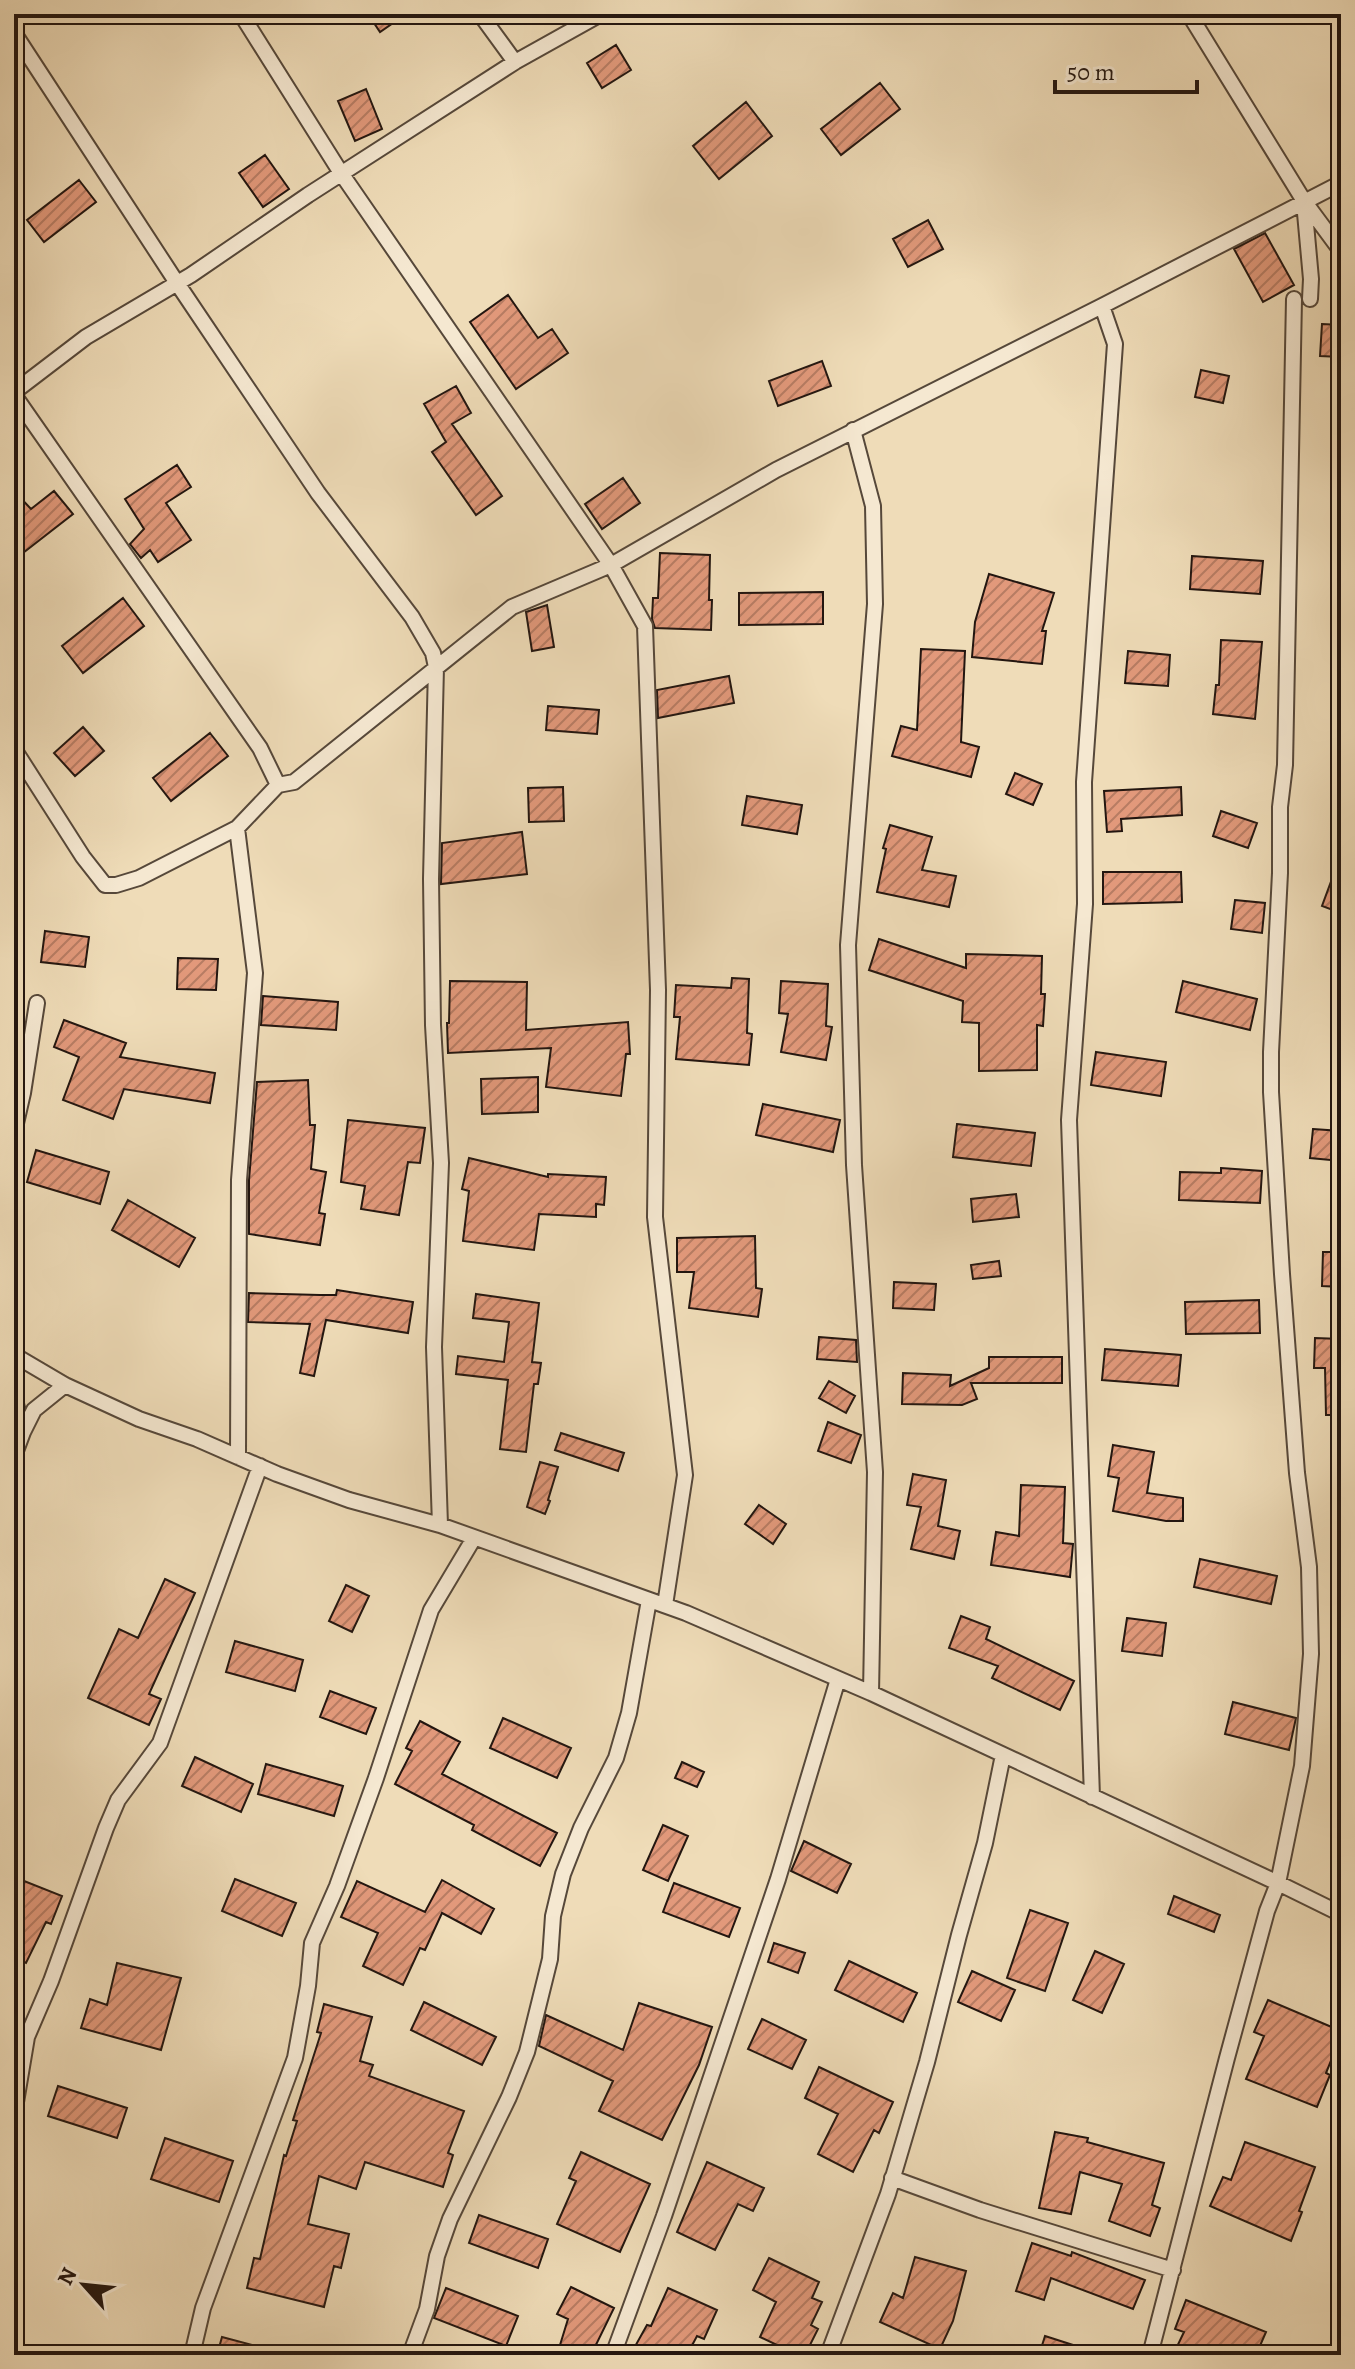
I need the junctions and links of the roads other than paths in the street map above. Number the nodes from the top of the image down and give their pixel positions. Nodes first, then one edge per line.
1 (241, 14) edge
2 (480, 14) edge
3 (601, 14) edge
4 (1189, 14) edge
5 (14, 33) edge
6 (515, 62) junction
7 (341, 173) junction
8 (1341, 183) edge
9 (1304, 201) junction
10 (1341, 251) edge
11 (177, 283) junction
12 (1294, 299) dead end
13 (1310, 299) dead end
14 (1102, 306) junction
15 (14, 393) edge
16 (853, 430) junction
17 (611, 565) junction
18 (436, 667) junction
19 (14, 749) edge
20 (278, 785) junction
21 (237, 828) junction
22 (37, 1003) dead end
23 (14, 1132) edge
24 (14, 1355) edge
25 (65, 1385) junction
26 (14, 1396) edge
27 (23, 1432) junction
28 (14, 1456) edge
29 (238, 1457) junction
30 (260, 1466) junction
31 (440, 1525) junction
32 (474, 1538) junction
33 (649, 1600) junction
34 (665, 1605) junction
35 (838, 1679) junction
36 (871, 1693) junction
37 (1003, 1755) junction
38 (1092, 1797) junction
39 (1278, 1883) junction
40 (1341, 1914) edge
41 (14, 2114) edge
42 (892, 2178) junction
43 (1173, 2270) junction
44 (192, 2355) edge
45 (410, 2355) edge
46 (613, 2355) edge
47 (828, 2355) edge
48 (1150, 2355) edge

1 - 7 street
2 - 6 street
3 - 6 street
4 - 9 street
5 - 11 street
6 - 7 street
7 - 11 street
7 - 17 street
8 - 9 street
9 - 10 street
9 - 13 street
9 - 14 street
11 - 15 street
11 - 18 street
12 - 39 street
14 - 16 street
14 - 38 street
15 - 20 street
16 - 17 street
16 - 36 street
17 - 18 street
17 - 34 street
18 - 20 street
18 - 31 street
19 - 21 street
20 - 21 street
21 - 29 street
22 - 23 street
24 - 25 street
25 - 27 street
25 - 29 street
26 - 27 street
27 - 28 street
29 - 30 street
30 - 31 street
30 - 41 street
31 - 32 street
32 - 33 street
32 - 44 street
33 - 34 street
33 - 45 street
34 - 35 street
35 - 36 street
35 - 46 street
36 - 37 street
37 - 38 street
37 - 42 street
38 - 39 street
39 - 40 street
39 - 43 street
42 - 43 street
42 - 47 street
43 - 48 street

